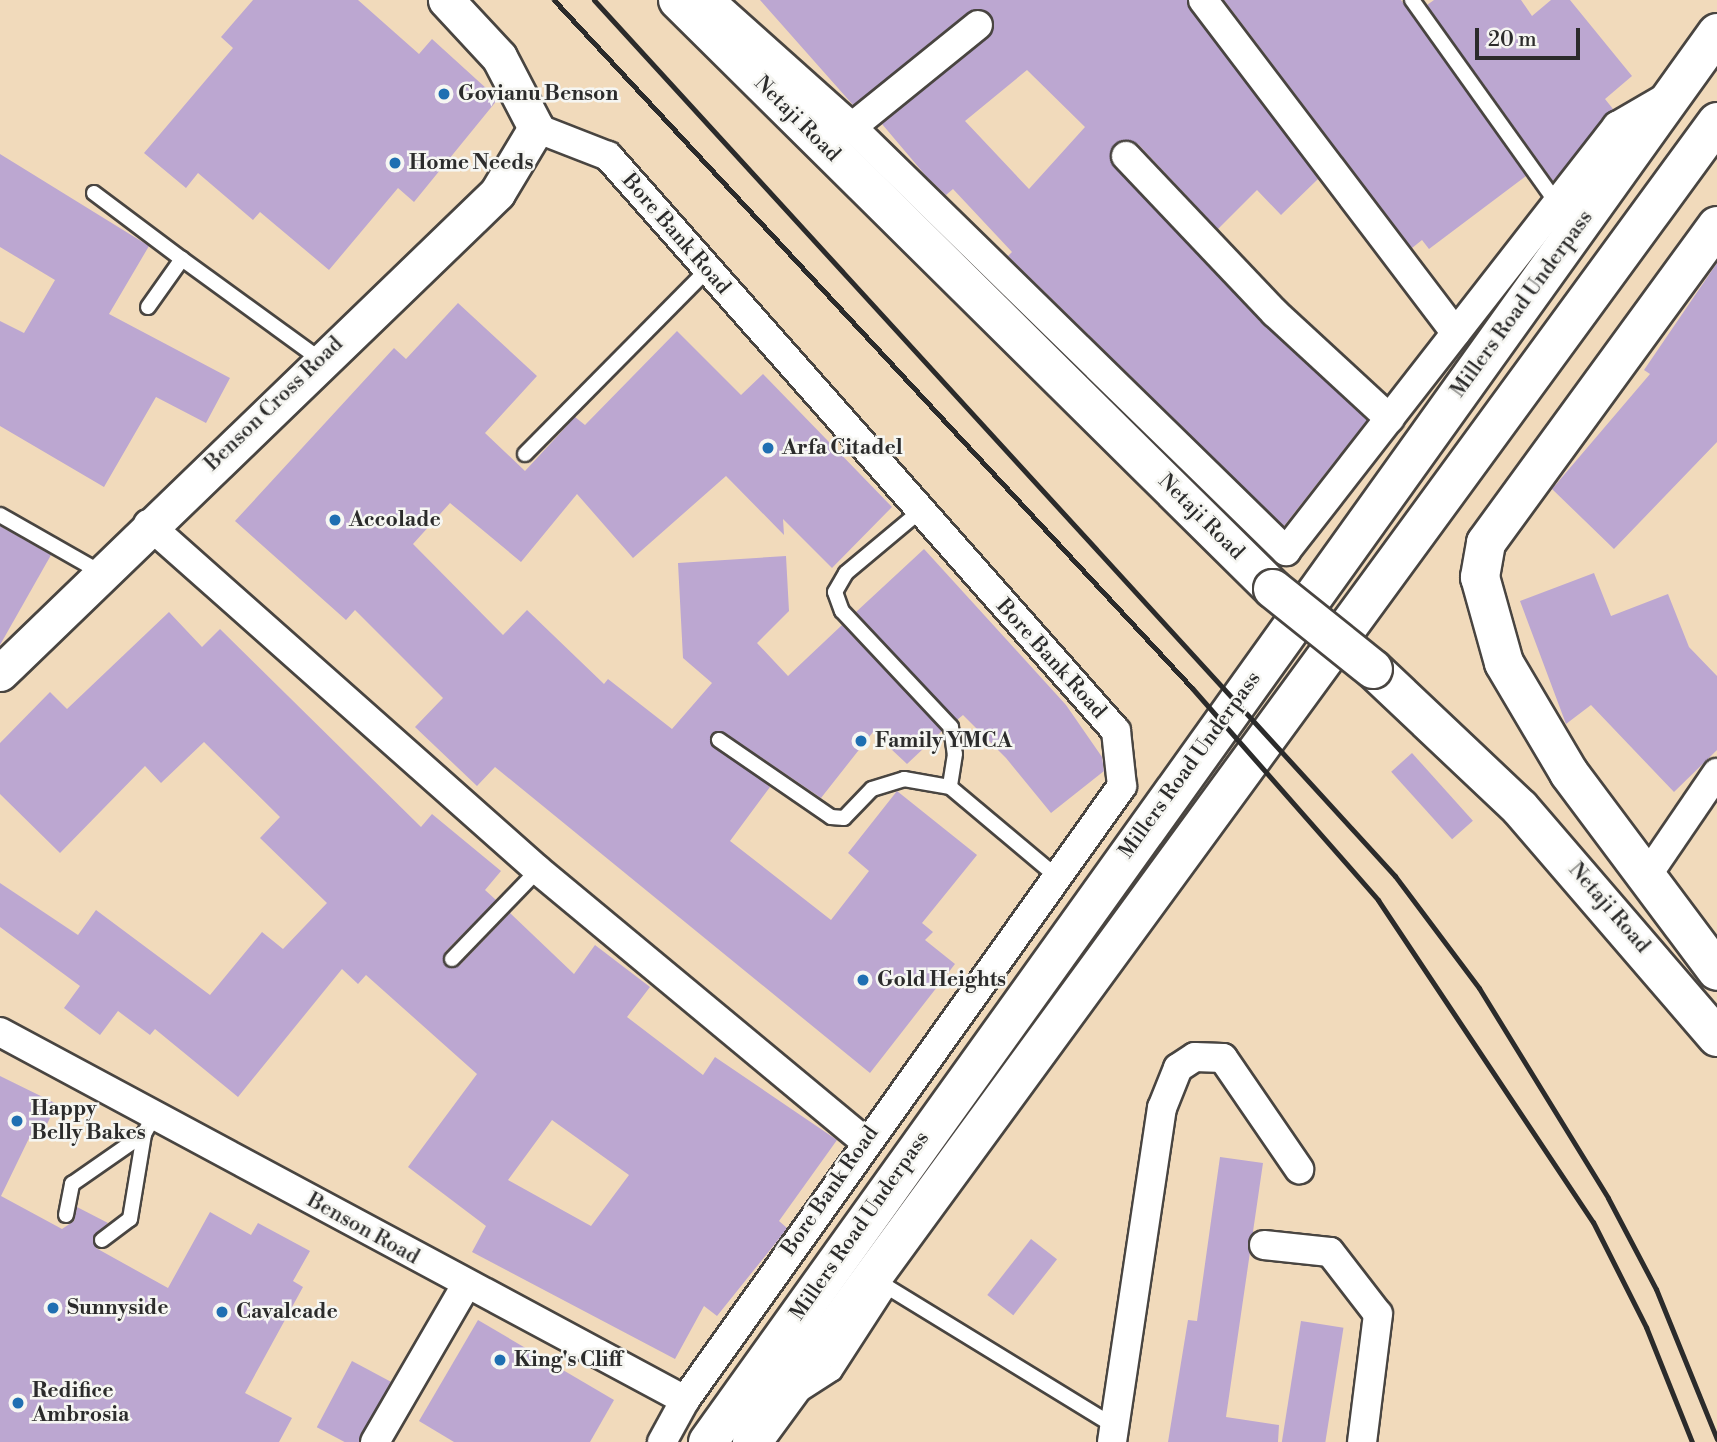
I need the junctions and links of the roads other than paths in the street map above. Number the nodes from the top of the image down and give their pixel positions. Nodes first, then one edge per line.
1 (446, 0) edge
2 (1203, 0) edge
3 (1412, 0) edge
4 (696, 3) edge
5 (978, 25) dead end
6 (1717, 33) edge
7 (1677, 91) junction
8 (1717, 122) edge
9 (852, 127) junction
10 (536, 128) junction
11 (1126, 156) dead end
12 (94, 193) dead end
13 (1557, 202) junction
14 (1717, 226) edge
15 (181, 259) junction
16 (708, 270) junction
17 (148, 307) dead end
18 (1456, 333) junction
19 (321, 359) junction
20 (1390, 419) junction
21 (525, 454) dead end
22 (919, 512) junction
23 (0, 515) edge
24 (148, 524) junction
25 (100, 572) junction
26 (0, 673) edge
27 (719, 740) dead end
28 (1717, 773) edge
29 (950, 787) junction
30 (538, 870) junction
31 (1055, 875) junction
32 (1646, 877) junction
33 (452, 959) dead end
34 (1717, 971) edge
35 (0, 1032) edge
36 (1717, 1037) edge
37 (149, 1125) junction
38 (863, 1141) junction
39 (1299, 1169) dead end
40 (65, 1215) dead end
41 (102, 1240) dead end
42 (1264, 1245) dead end
43 (466, 1285) junction
44 (685, 1400) junction
45 (762, 1428) edge
46 (1113, 1434) edge
47 (375, 1442) edge
48 (662, 1442) edge
49 (708, 1442) edge
50 (1363, 1442) edge

1 - 10 street
2 - 18 street
3 - 13 lane
4 - 9 street
4 - 36 main road, Netaji Road, bridge
5 - 9 street
6 - 7 main road, Millers Road Underpass
7 - 13 street
7 - 49 main road, Millers Road Underpass
8 - 45 main road, Millers Road Underpass
9 - 20 street
10 - 16 street, Bore Bank Road
10 - 19 street, Benson Cross Road
11 - 20 street
12 - 15 lane
13 - 18 street
14 - 32 main road
15 - 17 lane
15 - 19 lane
16 - 21 lane
16 - 22 street, Bore Bank Road
18 - 20 street
19 - 24 street, Benson Cross Road
22 - 29 lane
22 - 31 street, Bore Bank Road
23 - 25 lane
24 - 25 street, Benson Cross Road
24 - 30 street
25 - 26 street, Benson Cross Road
27 - 29 lane
28 - 32 street
29 - 31 lane
30 - 33 lane
30 - 38 street
31 - 38 street, Bore Bank Road
32 - 34 main road
35 - 37 street, Benson Road
37 - 40 lane
37 - 41 lane
37 - 43 street, Benson Road
38 - 44 street, Bore Bank Road
39 - 46 street
42 - 50 street
43 - 44 street, Benson Road
43 - 47 street
44 - 48 street
45 - 46 lane

